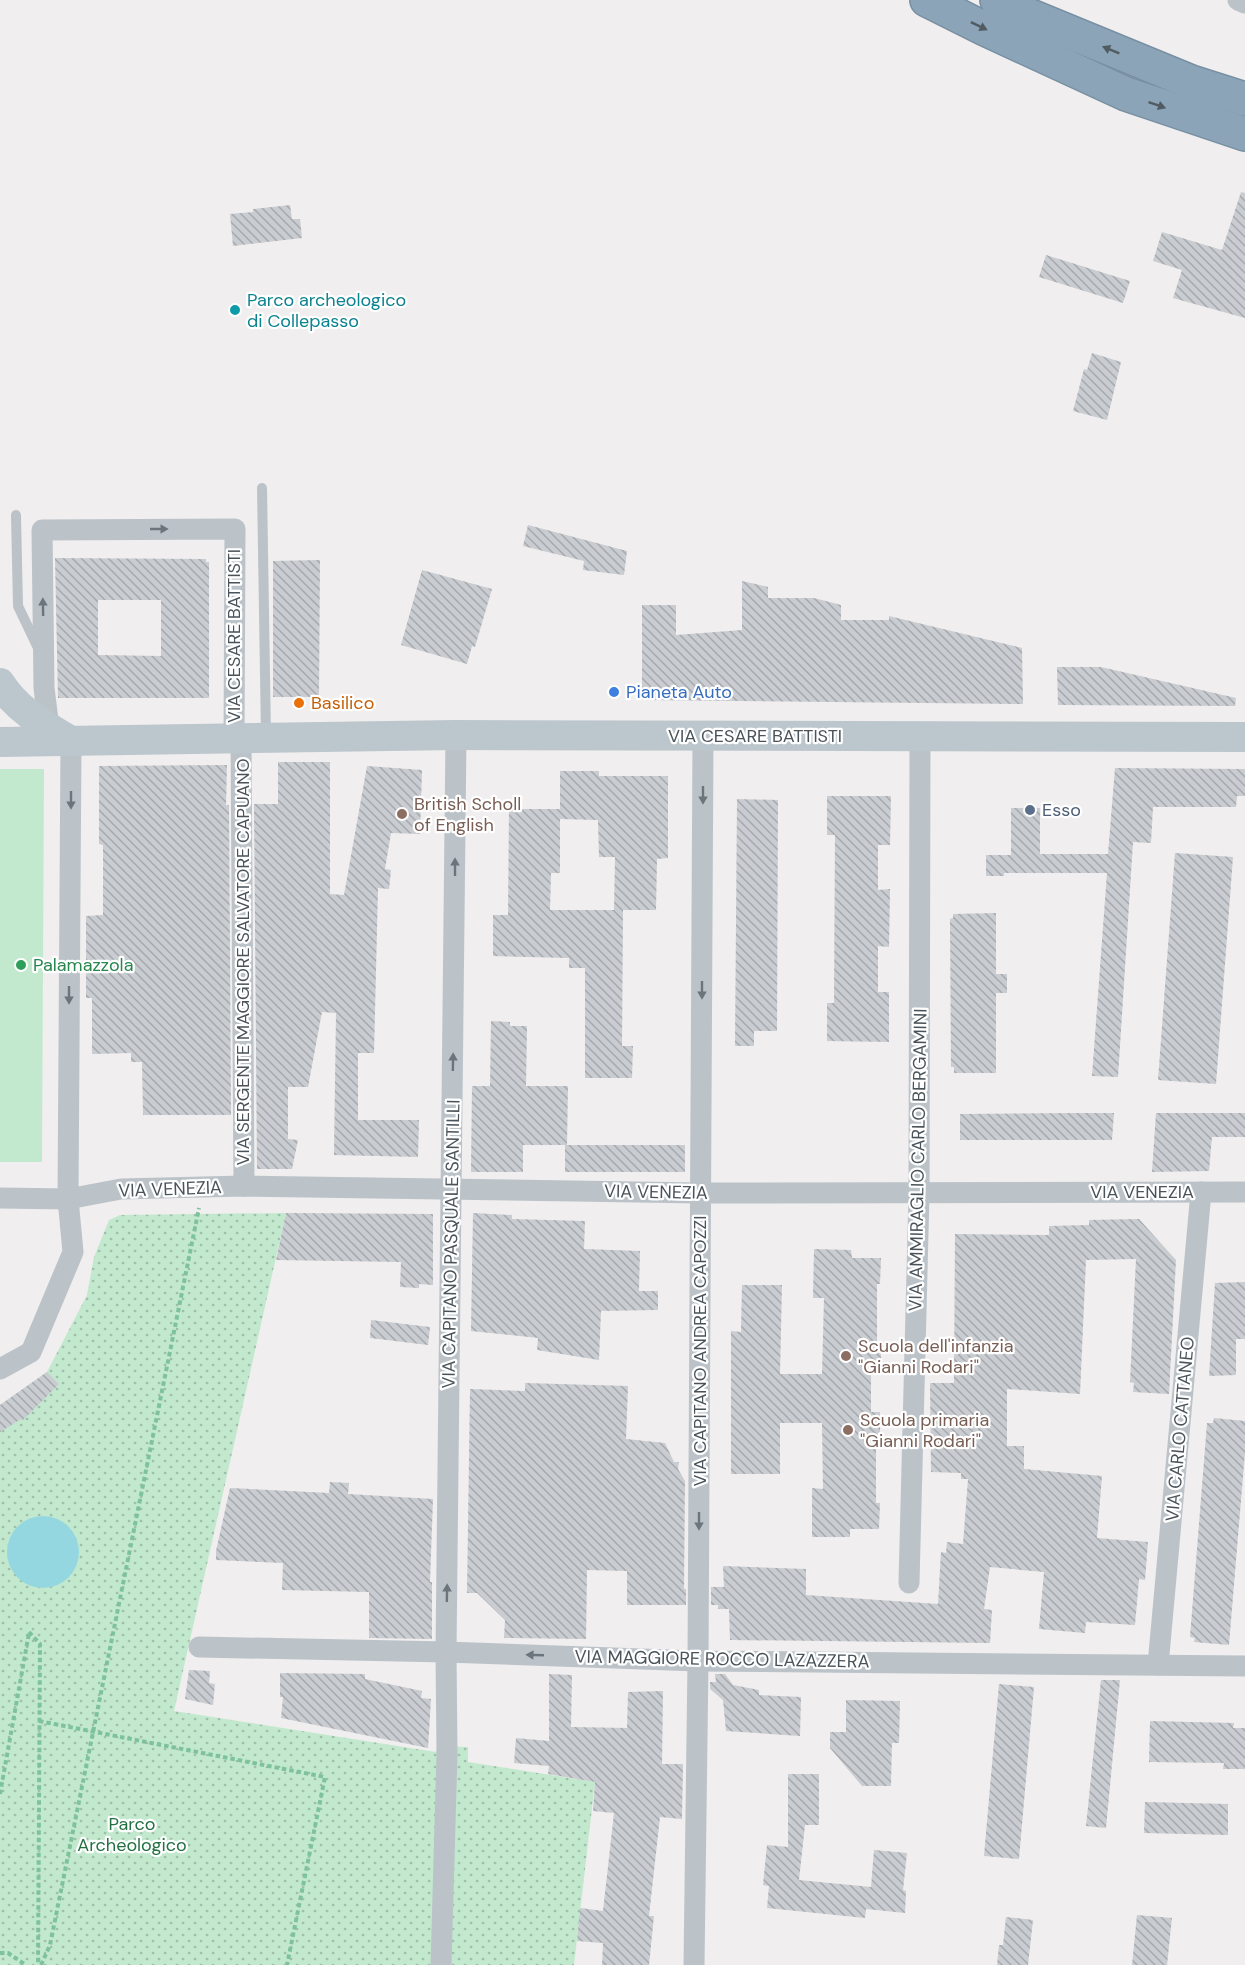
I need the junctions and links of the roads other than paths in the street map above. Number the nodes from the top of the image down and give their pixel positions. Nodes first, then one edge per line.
1 (927, 0) edge
2 (997, 0) edge
3 (1238, 0) edge
4 (1245, 3) edge
5 (1245, 99) edge
6 (1245, 134) edge
7 (262, 488) dead end
8 (16, 515) dead end
9 (43, 659) junction
10 (0, 683) edge
11 (60, 735) junction
12 (456, 735) junction
13 (704, 736) junction
14 (920, 737) junction
15 (1245, 737) edge
16 (247, 739) junction
17 (0, 742) edge
18 (244, 1186) junction
19 (451, 1190) junction
20 (1201, 1192) junction
21 (1245, 1192) edge
22 (701, 1193) junction
23 (919, 1194) junction
24 (0, 1198) edge
25 (68, 1199) junction
26 (0, 1369) edge
27 (909, 1583) dead end
28 (199, 1647) dead end
29 (446, 1652) junction
30 (698, 1661) junction
31 (1158, 1665) junction
32 (1245, 1666) edge
33 (441, 1965) edge
34 (694, 1965) edge

1 -> 6 highway
5 -> 2 highway
3 - 4 street
7 - 16 lane, VIA CESARE BATTISTI
8 - 9 lane
9 - 11 street, VIA CESARE BATTISTI
9 -> 16 street, VIA CESARE BATTISTI
10 - 11 main road
11 - 16 main road, VIA CESARE BATTISTI
11 - 17 main road, VIA CESARE BATTISTI
11 -> 25 street
12 - 13 main road, VIA CESARE BATTISTI
12 - 16 main road, VIA CESARE BATTISTI
19 -> 12 street, VIA CAPITANO PASQUALE SANTILLI
13 - 14 main road, VIA CESARE BATTISTI
13 -> 22 street, VIA CAPITANO ANDREA CAPOZZI
14 - 15 main road, VIA CESARE BATTISTI
14 - 23 street, VIA AMMIRAGLIO CARLO BERGAMINI
16 - 18 street, VIA SERGENTE MAGGIORE SALVATORE CAPUANO
18 - 19 street, VIA VENEZIA
18 - 25 street, VIA VENEZIA
19 - 22 street, VIA VENEZIA
29 -> 19 street, VIA CAPITANO PASQUALE SANTILLI
20 - 21 street, VIA VENEZIA
20 - 23 street, VIA VENEZIA
20 - 31 street, VIA CARLO CATTANEO
22 - 23 street, VIA VENEZIA
22 -> 30 street, VIA CAPITANO ANDREA CAPOZZI
23 - 27 street, VIA AMMIRAGLIO CARLO BERGAMINI
24 - 25 street, VIA VENEZIA
25 - 26 street
28 - 29 street, VIA MAGGIORE ROCCO LAZAZZERA
30 -> 29 street, VIA MAGGIORE ROCCO LAZAZZERA
29 - 33 street, VIA CAPITANO PASQUALE SANTILLI
30 - 31 street, VIA MAGGIORE ROCCO LAZAZZERA
30 - 34 street, VIA CAPITANO ANDREA CAPOZZI
31 - 32 street, VIA MAGGIORE ROCCO LAZAZZERA

